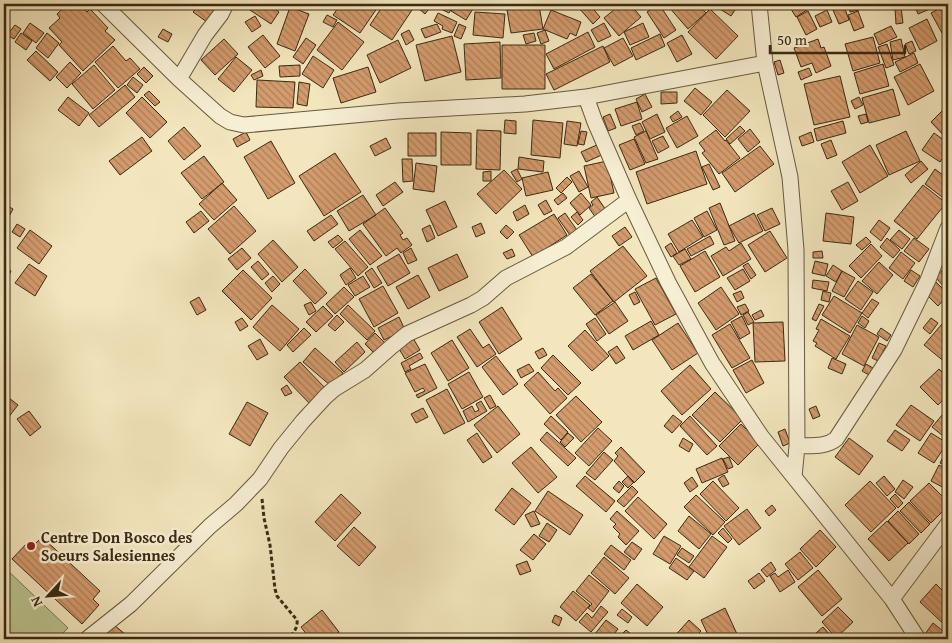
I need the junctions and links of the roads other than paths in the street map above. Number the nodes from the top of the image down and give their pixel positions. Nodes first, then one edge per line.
1 (103, 4) edge
2 (226, 4) edge
3 (758, 4) edge
4 (765, 63) junction
5 (179, 79) junction
6 (586, 97) junction
7 (629, 200) junction
8 (948, 228) edge
9 (797, 446) junction
10 (794, 477) junction
11 (948, 524) edge
12 (892, 599) junction
13 (87, 639) edge
14 (918, 639) edge

1 - 5 street
2 - 5 street
3 - 4 street
4 - 6 street
4 - 9 street
5 - 6 street
6 - 7 street
7 - 10 street
7 - 13 street
8 - 9 street
9 - 10 street
10 - 12 street
11 - 12 street
12 - 14 street

